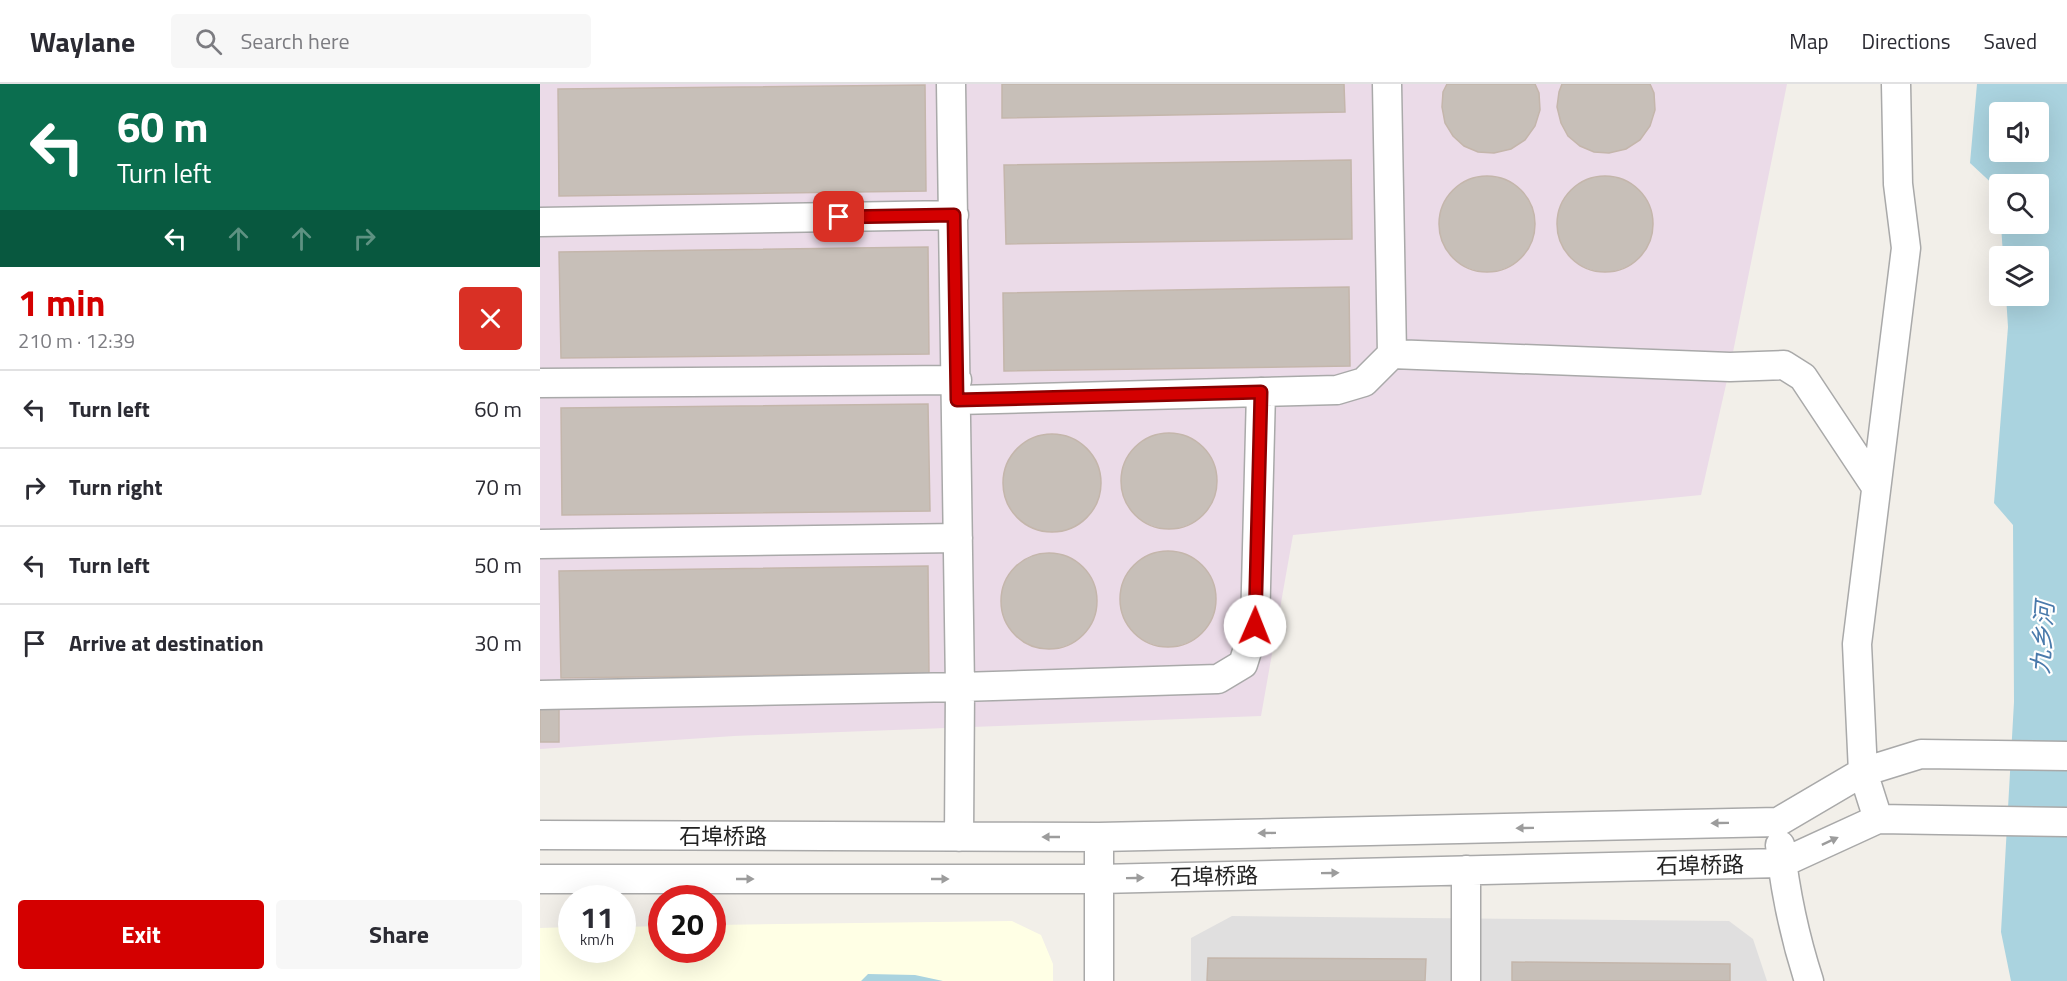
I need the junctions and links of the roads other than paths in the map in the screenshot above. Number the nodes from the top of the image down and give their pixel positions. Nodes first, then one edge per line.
1 (951, 84) edge
2 (1387, 84) edge
3 (1896, 84) edge
4 (954, 215) junction
5 (540, 222) edge
6 (1392, 354) junction
7 (540, 383) edge
8 (957, 390) junction
9 (1261, 392) junction
10 (1876, 487) junction
11 (958, 538) junction
12 (540, 544) edge
13 (960, 687) junction
14 (540, 695) edge
15 (2067, 756) edge
16 (1863, 772) junction
17 (1878, 819) junction
18 (1778, 822) junction
19 (2067, 822) edge
20 (540, 835) edge
21 (959, 837) junction
22 (1099, 837) junction
23 (1782, 863) junction
24 (1466, 870) junction
25 (540, 879) edge
26 (1099, 879) junction
27 (1099, 981) edge
28 (1466, 981) edge
29 (1809, 981) edge

1 - 4 street
2 - 6 street
3 - 10 street
4 - 5 street
4 - 8 street
6 - 9 street
6 - 10 street
7 - 8 street
8 - 9 street
8 - 11 street
9 - 13 street
10 - 16 street
11 - 12 street
11 - 13 street
13 - 14 street
13 - 21 street
15 - 16 street, 石埠桥路
16 - 17 street
16 - 18 street, 石埠桥路
17 - 19 street
23 -> 17 street, 石埠桥路
18 -> 22 street, 石埠桥路
18 - 23 street
20 - 21 street, 石埠桥路
22 -> 21 street, 石埠桥路
22 - 26 street
23 - 24 street, 石埠桥路
23 - 29 street
26 -> 24 street, 石埠桥路
24 - 28 street
25 -> 26 street, 石埠桥路
26 - 27 street

